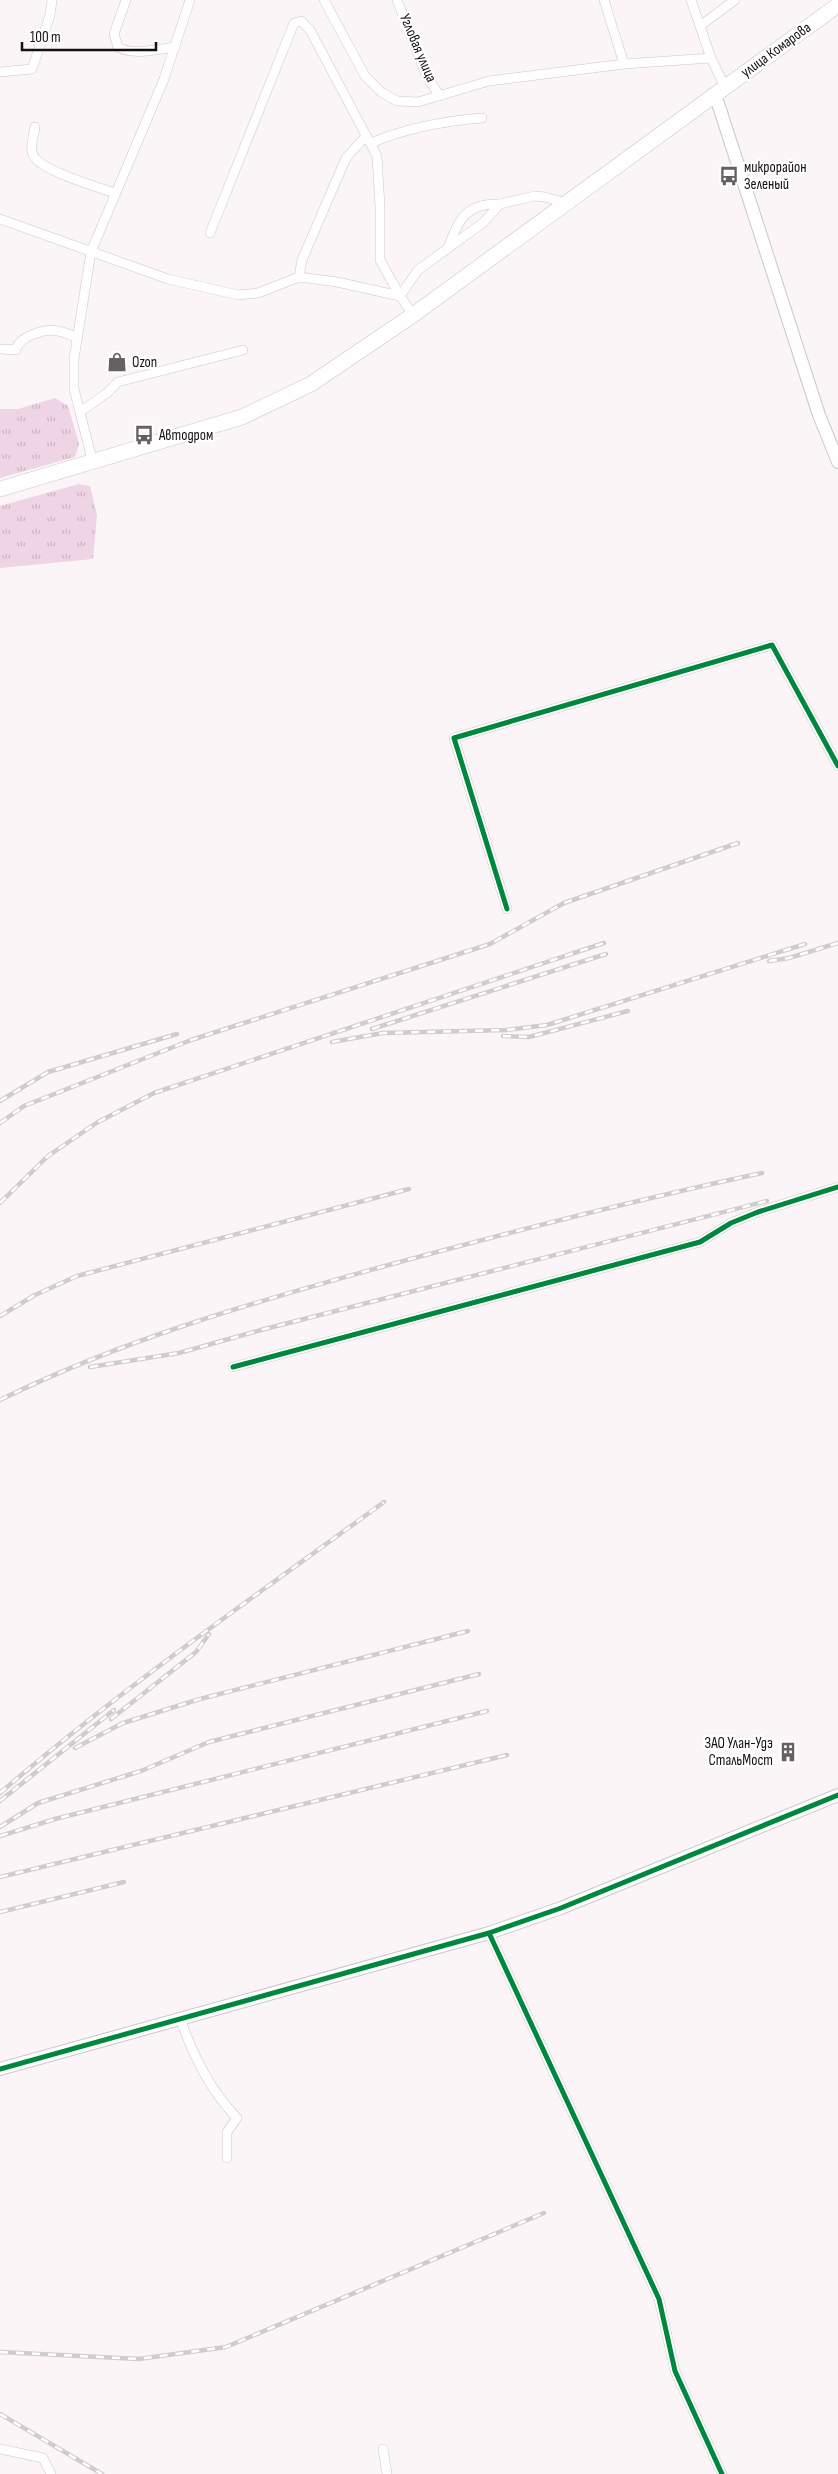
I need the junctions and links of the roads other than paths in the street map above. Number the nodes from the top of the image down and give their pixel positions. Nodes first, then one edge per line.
1 (52, 0) edge
2 (126, 0) edge
3 (190, 0) edge
4 (324, 0) edge
5 (397, 0) edge
6 (604, 0) edge
7 (691, 0) edge
8 (735, 0) edge
9 (838, 5) edge
10 (700, 26) junction
11 (175, 47) junction
12 (711, 58) junction
13 (624, 64) junction
14 (0, 72) edge
15 (720, 91) junction
16 (440, 96) junction
17 (482, 118) dead end
18 (35, 127) dead end
19 (368, 140) junction
20 (115, 193) junction
21 (566, 203) junction
22 (500, 204) junction
23 (0, 219) edge
24 (210, 232) dead end
25 (448, 248) junction
26 (91, 252) junction
27 (299, 277) junction
28 (400, 296) junction
29 (413, 315) junction
30 (77, 338) junction
31 (0, 349) edge
32 (243, 350) dead end
33 (80, 412) junction
34 (838, 462) edge
35 (93, 463) junction
36 (0, 490) edge
37 (838, 766) edge
38 (507, 908) dead end
39 (838, 1187) edge
40 (233, 1367) dead end
41 (838, 1795) edge
42 (490, 1933) junction
43 (181, 2021) junction
44 (0, 2070) edge
45 (227, 2158) dead end
46 (382, 2449) dead end
47 (0, 2450) edge
48 (51, 2474) edge
49 (388, 2474) edge
50 (722, 2474) edge

1 - 14 street
2 - 11 street
3 - 11 street
4 - 16 street
5 - 16 street, Угловая улица
6 - 13 street
7 - 10 street
8 - 10 street
9 - 15 main road, улица Комарова
10 - 12 street
11 - 20 street
12 - 13 street
12 - 15 street
13 - 16 street
15 - 21 main road, улица Комарова
15 - 34 street
17 - 19 street
18 - 20 street
19 - 24 street
19 - 27 street
19 - 28 street
20 - 26 street
21 - 22 street
21 - 29 main road, улица Комарова
22 - 25 street
22 - 25 street
23 - 26 street
25 - 28 street
26 - 27 street
26 - 30 street
27 - 28 street
28 - 29 street
29 - 35 main road, улица Комарова
30 - 31 street
30 - 33 street
32 - 33 street
33 - 35 street
35 - 36 main road, улица Комарова
37 - 38 street
39 - 40 street
41 - 42 street
42 - 43 street
42 - 50 street
43 - 44 street
43 - 45 street
46 - 49 street
47 - 48 street

